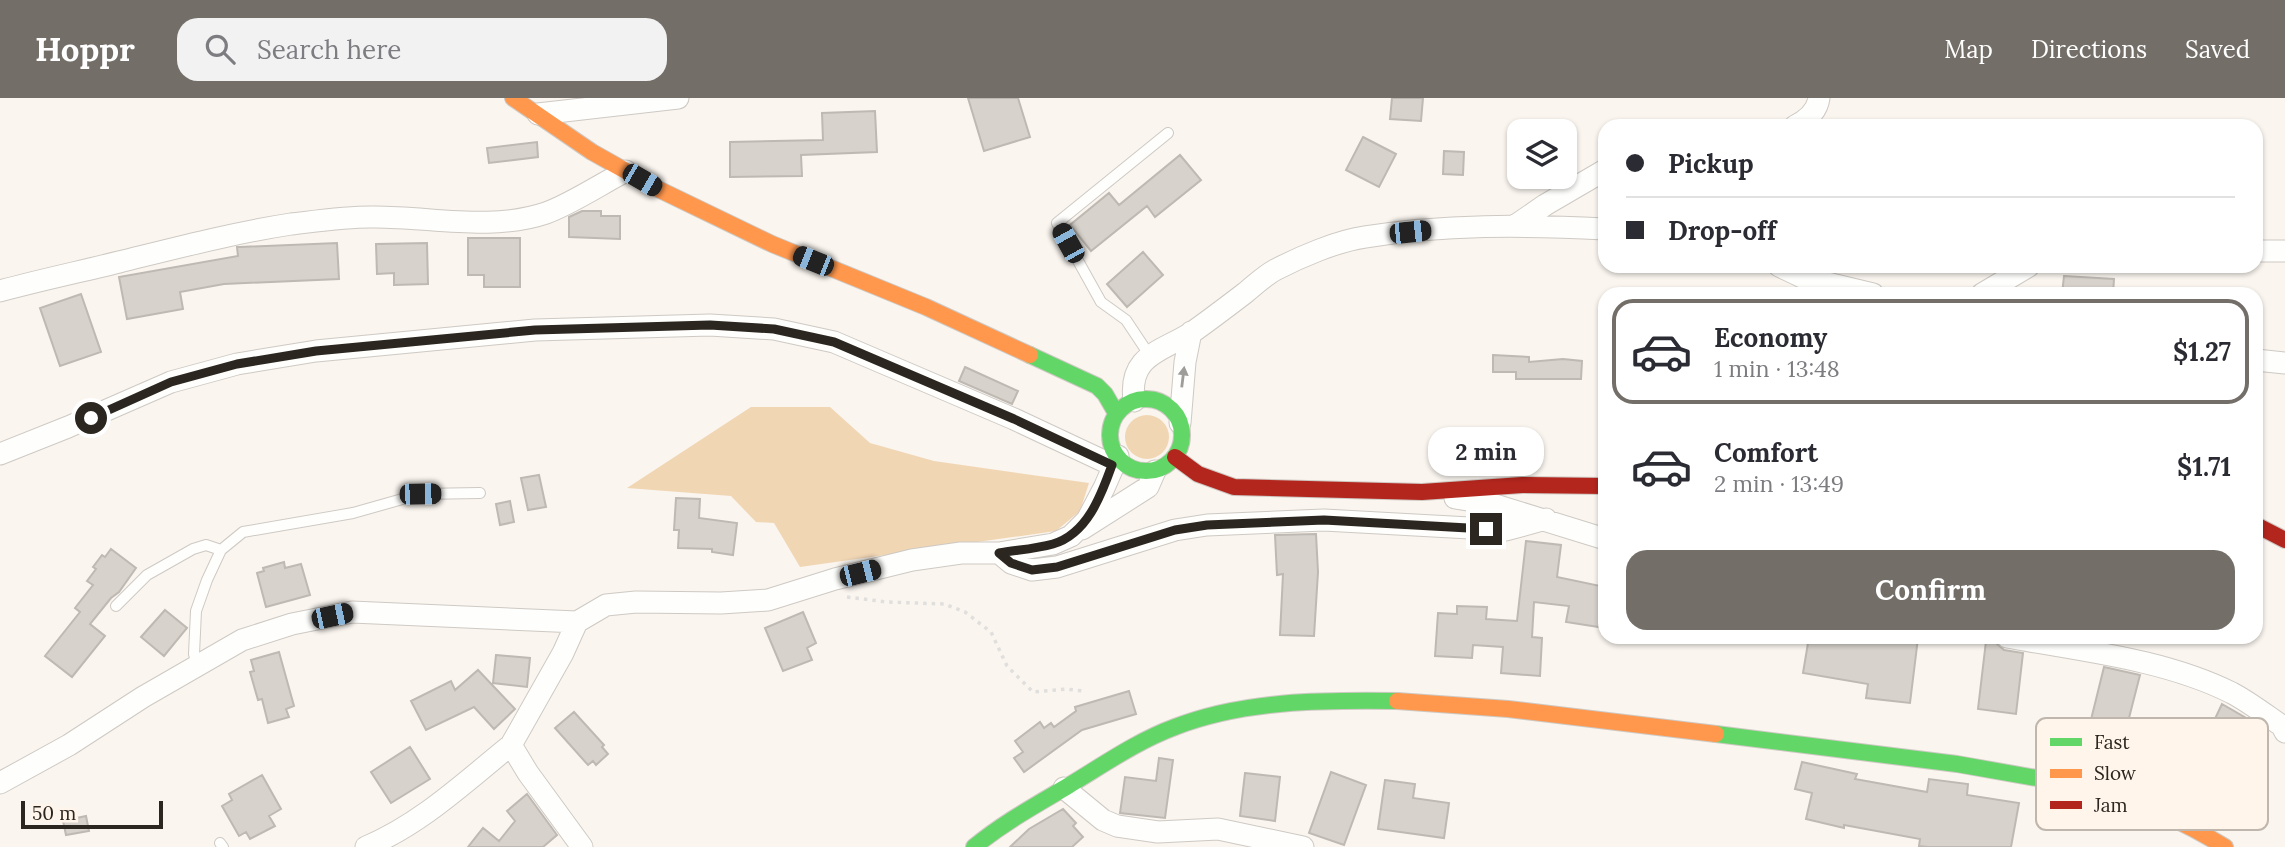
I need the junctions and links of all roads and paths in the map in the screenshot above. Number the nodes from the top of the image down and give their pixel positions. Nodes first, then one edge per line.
1 (513, 98) edge
2 (678, 98) edge
3 (1819, 98) edge
4 (538, 114) junction
5 (1806, 119) edge
6 (1168, 133) dead end
7 (626, 172) junction
8 (1598, 174) edge
9 (1516, 225) junction
10 (1598, 229) edge
11 (2263, 251) edge
12 (2285, 251) edge
13 (1795, 273) edge
14 (2017, 273) edge
15 (1845, 287) edge
16 (1994, 287) edge
17 (0, 291) edge
18 (1191, 332) junction
19 (1150, 356) junction
20 (2263, 361) edge
21 (2285, 363) edge
22 (1134, 401) junction
23 (1116, 413) junction
24 (1180, 423) junction
25 (0, 454) edge
26 (1175, 457) junction
27 (1115, 460) junction
28 (1155, 471) junction
29 (1598, 486) edge
30 (1422, 492) junction
31 (480, 493) dead end
32 (1546, 519) junction
33 (2263, 529) edge
34 (1071, 536) junction
35 (1598, 537) edge
36 (2285, 540) edge
37 (221, 550) junction
38 (999, 553) junction
39 (821, 583) junction
40 (116, 606) dead end
41 (577, 622) junction
42 (2045, 644) edge
43 (197, 666) junction
44 (1083, 691) dead end
45 (2285, 732) edge
46 (511, 745) junction
47 (2036, 778) edge
48 (0, 783) edge
49 (1064, 788) junction
50 (2197, 830) edge
51 (366, 847) edge
52 (582, 847) edge
53 (974, 847) edge
54 (1303, 847) edge
55 (2225, 847) edge

1 - 4 street
2 - 4 street
3 - 5 street
4 - 7 street
6 - 19 lane
7 - 17 street
7 - 23 street
8 - 9 street
9 - 10 street
9 - 18 street
11 - 12 street
13 - 15 street
14 - 16 street
18 - 19 street
24 -> 18 street
19 - 22 street
20 - 21 street
22 - 23 street
22 - 24 street
23 - 27 street
24 - 26 street
25 - 27 street
26 - 28 street
26 - 30 street
27 - 28 street
27 - 34 street
28 - 34 street
29 - 30 street
30 - 32 street
31 - 37 lane
32 - 35 street
32 - 38 street
33 - 36 street
34 - 38 street
37 - 40 lane
37 - 43 lane
38 - 39 street
39 - 41 street
39 - 44 path
41 - 43 street
41 - 46 street
42 - 45 street
43 - 48 street
46 - 51 street
46 - 52 street
47 - 49 street
49 - 53 street
49 - 54 street
50 - 55 street

